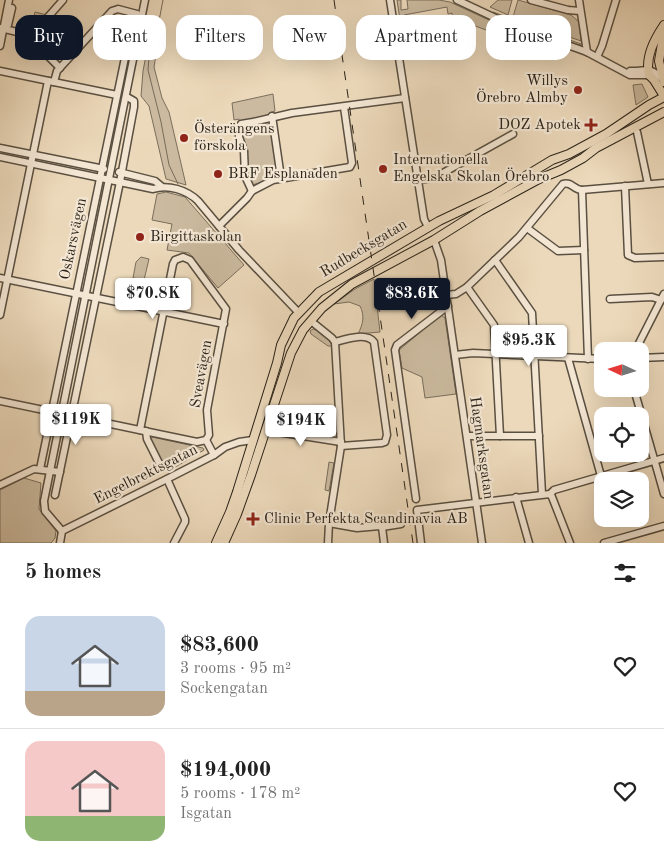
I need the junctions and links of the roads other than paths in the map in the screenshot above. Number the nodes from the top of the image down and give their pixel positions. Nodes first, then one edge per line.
1 (10, 0) edge
2 (63, 0) edge
3 (145, 0) edge
4 (390, 0) edge
5 (457, 0) edge
6 (531, 0) edge
7 (579, 0) edge
8 (616, 0) edge
9 (580, 11) junction
10 (134, 14) junction
11 (50, 15) edge
12 (138, 15) edge
13 (143, 15) edge
14 (664, 25) edge
15 (2, 29) edge
16 (664, 32) edge
17 (0, 46) edge
18 (587, 52) junction
19 (596, 57) junction
20 (134, 60) edge
21 (659, 61) junction
22 (60, 68) junction
23 (0, 71) edge
24 (650, 72) junction
25 (663, 80) edge
26 (51, 81) junction
27 (118, 95) junction
28 (127, 97) junction
29 (664, 97) edge
30 (405, 98) junction
31 (344, 107) junction
32 (664, 112) edge
33 (272, 116) junction
34 (637, 132) dead end
35 (513, 134) dead end
36 (0, 148) edge
37 (33, 155) junction
38 (0, 157) edge
39 (31, 164) junction
40 (102, 169) junction
41 (112, 171) junction
42 (122, 172) junction
43 (100, 178) junction
44 (281, 178) junction
45 (418, 180) junction
46 (110, 181) junction
47 (120, 182) junction
48 (664, 183) edge
49 (648, 184) junction
50 (161, 186) junction
51 (624, 186) junction
52 (582, 190) junction
53 (252, 191) junction
54 (219, 226) junction
55 (428, 227) junction
56 (527, 228) junction
57 (434, 240) junction
58 (584, 250) junction
59 (664, 257) edge
60 (495, 260) junction
61 (4, 279) edge
62 (467, 287) junction
63 (76, 294) junction
64 (446, 295) junction
65 (86, 296) junction
66 (96, 297) junction
67 (662, 297) edge
68 (610, 298) dead end
69 (448, 306) junction
70 (164, 312) junction
71 (298, 312) junction
72 (0, 315) edge
73 (311, 321) junction
74 (224, 324) junction
75 (335, 342) junction
76 (640, 342) edge
77 (495, 354) junction
78 (455, 355) junction
79 (534, 356) junction
80 (568, 358) junction
81 (649, 358) edge
82 (664, 358) edge
83 (588, 359) junction
84 (594, 359) edge
85 (636, 398) edge
86 (0, 401) edge
87 (51, 412) junction
88 (62, 414) junction
89 (72, 416) junction
90 (143, 430) junction
91 (265, 430) junction
92 (467, 436) junction
93 (500, 436) junction
94 (539, 436) junction
95 (206, 440) junction
96 (253, 440) junction
97 (341, 444) junction
98 (214, 455) junction
99 (664, 458) edge
100 (654, 461) junction
101 (160, 465) dead end
102 (40, 469) junction
103 (50, 470) junction
104 (60, 472) junction
105 (600, 472) edge
106 (615, 472) edge
107 (594, 478) edge
108 (168, 480) junction
109 (0, 485) edge
110 (542, 494) junction
111 (550, 494) junction
112 (664, 494) edge
113 (55, 495) dead end
114 (516, 497) junction
115 (416, 499) dead end
116 (476, 502) junction
117 (329, 523) junction
118 (401, 524) dead end
119 (664, 526) edge
120 (382, 528) junction
121 (62, 531) junction
122 (60, 543) edge
123 (174, 543) edge
124 (216, 543) edge
125 (224, 543) edge
126 (328, 543) edge
127 (384, 543) edge
128 (422, 543) edge
129 (482, 543) edge
130 (529, 543) edge
131 (570, 543) edge
132 (604, 543) edge

1 - 15 street
2 - 11 street
3 - 13 street, Oskarsvägen
4 - 30 street
5 - 18 street
6 - 9 street
7 - 9 street
8 - 19 street
9 - 18 street
10 - 12 street
10 - 22 street
10 - 27 street, Oskarsvägen
14 - 24 main road
15 - 17 street
15 - 22 street
16 - 21 main road
18 - 19 street
19 - 24 street
20 - 28 street, Oskarsvägen
21 - 24 main road
21 - 25 main road
22 - 26 street
23 - 26 street
24 - 25 street
24 - 29 main road
26 - 27 street
26 - 37 street
27 - 40 street, Oskarsvägen
28 - 41 street, Oskarsvägen
28 - 42 street, Oskarsvägen
29 - 55 main road, Rudbecksgatan
30 - 31 street
30 - 45 street
31 - 33 street
31 - 44 street
32 - 57 main road, Rudbecksgatan
33 - 44 street
33 - 53 street
34 - 49 street
35 - 45 street
36 - 37 street
37 - 39 street
37 - 40 street
38 - 39 street
39 - 43 street
39 - 61 street
40 - 41 street
40 - 43 street, Oskarsvägen
41 - 42 street
41 - 46 street, Oskarsvägen
42 - 47 street, Oskarsvägen
42 - 50 street
43 - 46 street
43 - 63 street, Oskarsvägen
44 - 53 street
45 - 55 street
46 - 47 street
46 - 65 street, Oskarsvägen
47 - 50 street
47 - 66 street, Oskarsvägen
48 - 49 street
49 - 51 street
50 - 54 street
51 - 52 street
51 - 59 street
52 - 56 street
52 - 58 street
53 - 54 street
54 - 71 street
55 - 57 main road
55 - 71 main road, Rudbecksgatan
56 - 58 street
56 - 60 street
57 - 64 street, Hagmarksgatan
57 - 73 main road, Rudbecksgatan
58 - 83 street
60 - 62 street
60 - 79 street
61 - 63 street
61 - 72 street
62 - 64 street
62 - 77 street
63 - 65 street
63 - 87 street, Oskarsvägen
64 - 69 street, Hagmarksgatan
65 - 66 street
65 - 88 street, Oskarsvägen
66 - 70 street
66 - 89 street, Oskarsvägen
67 - 68 street
67 - 76 street
69 - 78 street, Hagmarksgatan
69 - 115 street
70 - 74 street
70 - 74 street, Sveavägen
70 - 90 street
71 - 73 main road
71 - 96 main road, Rudbecksgatan
73 - 75 street
73 - 91 main road, Rudbecksgatan
74 - 95 street, Sveavägen
75 - 97 street
75 - 97 street
77 - 78 street
77 - 79 street
77 - 93 street
78 - 92 street, Hagmarksgatan
79 - 80 street
79 - 94 street
80 - 83 street
80 - 105 street
81 - 82 street
83 - 84 street
85 - 100 street
86 - 87 street
87 - 88 street
87 - 102 street, Oskarsvägen
88 - 89 street
88 - 103 street, Oskarsvägen
89 - 90 street
89 - 104 street, Oskarsvägen
90 - 95 street
90 - 101 street
91 - 97 street
91 - 125 main road, Rudbecksgatan
92 - 93 street
92 - 116 street, Hagmarksgatan
93 - 94 street
94 - 110 street
95 - 98 street
96 - 98 street, Engelbrektsgatan
96 - 124 main road, Rudbecksgatan
97 - 117 street
98 - 108 street, Engelbrektsgatan
99 - 100 street
100 - 106 street
100 - 112 street
102 - 103 street
102 - 109 street
103 - 104 street
103 - 121 street, Oskarsvägen
104 - 113 street, Oskarsvägen
107 - 111 street
108 - 121 street, Engelbrektsgatan
108 - 123 street
110 - 111 street
110 - 114 street
111 - 131 street
114 - 116 street
114 - 130 street
116 - 128 street
116 - 129 street, Hagmarksgatan
117 - 120 street
117 - 126 street
118 - 120 street
119 - 132 street
120 - 127 street
121 - 122 street

